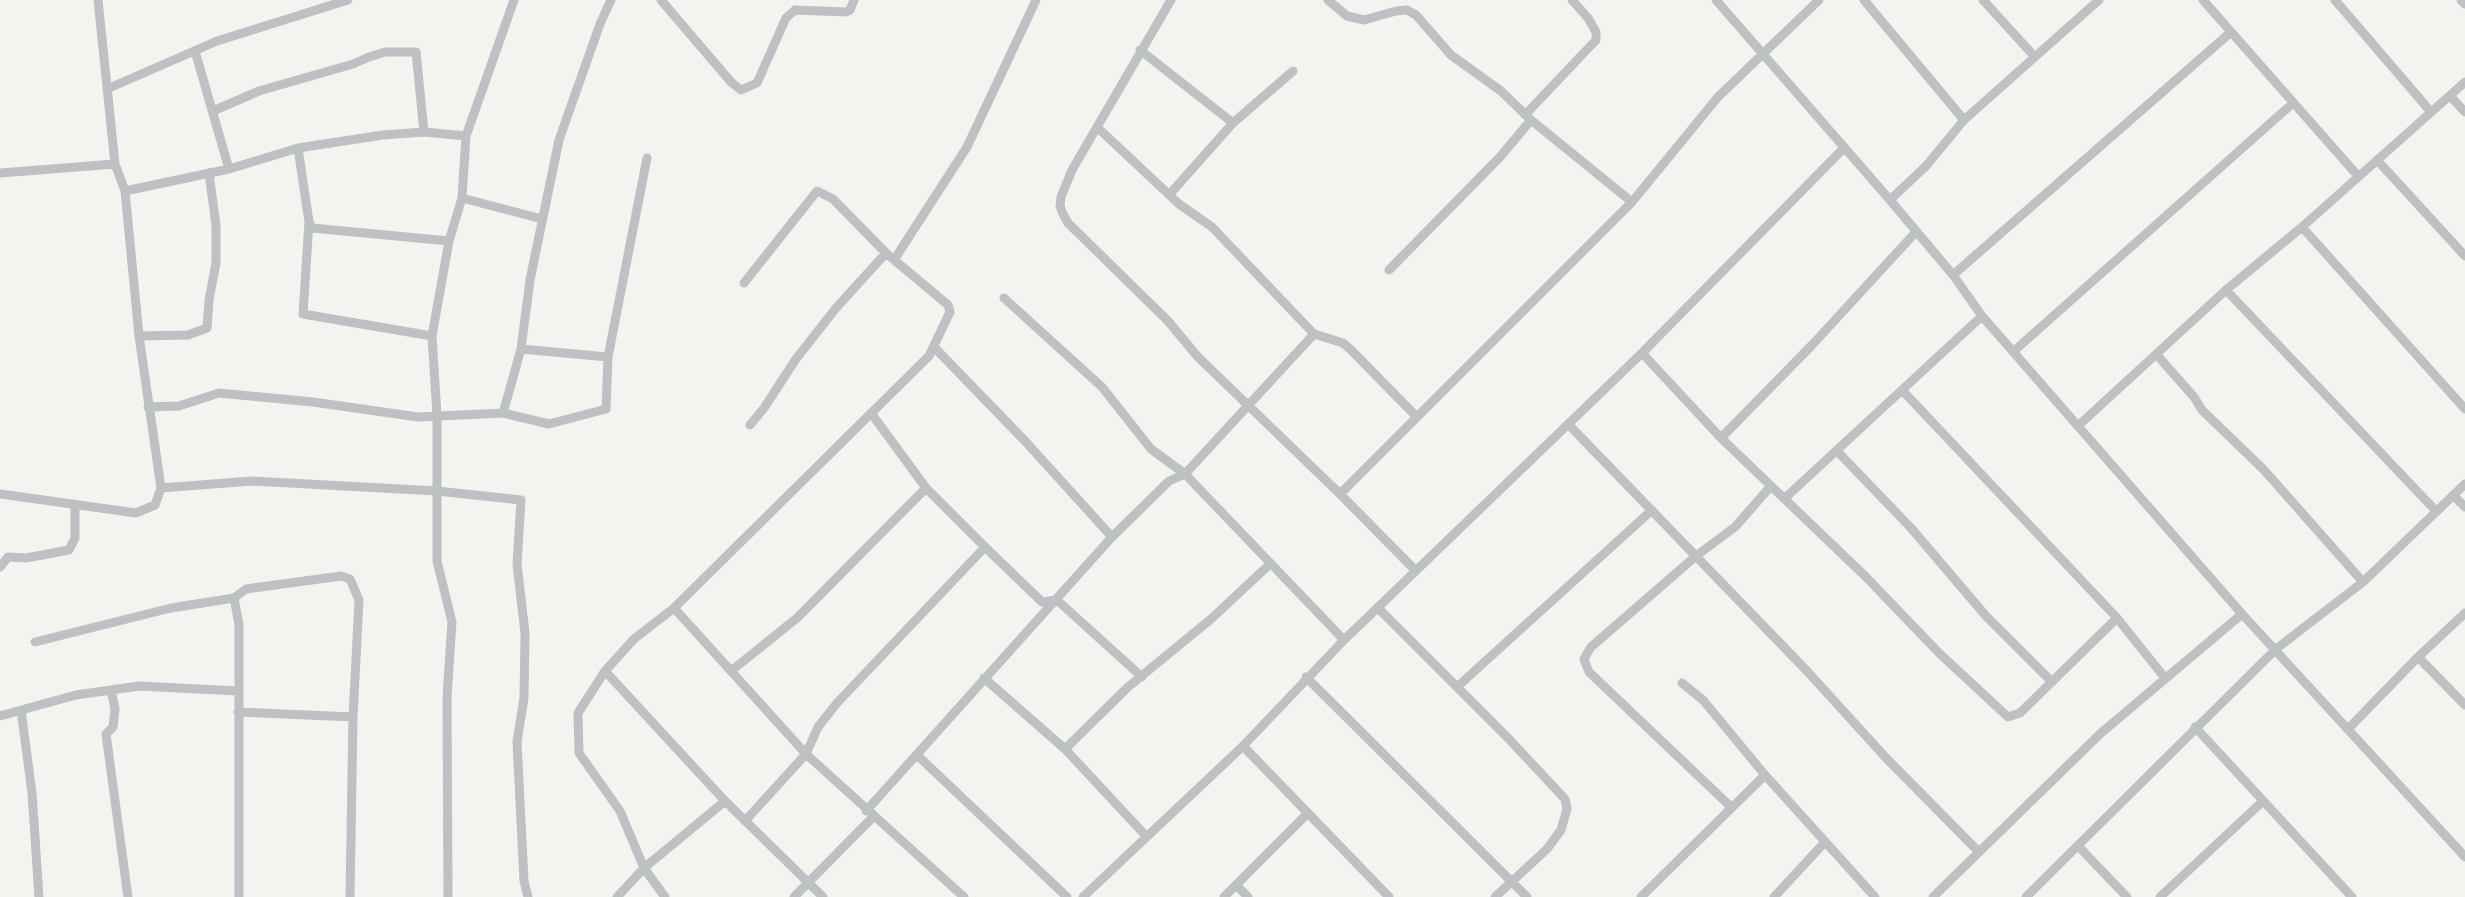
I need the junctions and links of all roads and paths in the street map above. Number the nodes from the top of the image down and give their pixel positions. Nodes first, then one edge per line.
1 (98, 0) edge
2 (348, 0) edge
3 (514, 0) edge
4 (611, 0) edge
5 (661, 0) edge
6 (854, 0) edge
7 (1036, 0) edge
8 (1171, 0) edge
9 (1328, 0) edge
10 (1572, 0) edge
11 (1716, 0) edge
12 (1819, 0) edge
13 (1864, 0) edge
14 (1983, 0) edge
15 (2099, 0) edge
16 (2203, 0) edge
17 (2335, 0) edge
18 (2231, 32) junction
19 (1140, 50) junction
20 (195, 51) junction
21 (1762, 55) junction
22 (2035, 57) junction
23 (1293, 71) dead end
24 (2465, 82) edge
25 (107, 89) junction
26 (2450, 96) junction
27 (2293, 103) junction
28 (213, 111) junction
29 (2431, 112) junction
30 (2465, 112) edge
31 (1528, 118) junction
32 (1964, 120) junction
33 (1233, 123) junction
34 (1098, 128) junction
35 (424, 132) junction
36 (466, 136) junction
37 (298, 148) junction
38 (1844, 148) junction
39 (647, 158) dead end
40 (2377, 160) junction
41 (115, 164) junction
42 (229, 169) junction
43 (0, 173) edge
44 (209, 173) junction
45 (2358, 176) junction
46 (125, 191) junction
47 (1169, 195) junction
48 (462, 198) junction
49 (1890, 200) junction
50 (1632, 202) junction
51 (542, 219) junction
52 (309, 222) junction
53 (2302, 227) junction
54 (1915, 233) junction
55 (449, 241) junction
56 (2465, 256) edge
57 (890, 257) junction
58 (1389, 270) dead end
59 (1953, 275) junction
60 (744, 283) dead end
61 (2226, 290) junction
62 (1004, 298) dead end
63 (1982, 316) junction
64 (1314, 334) junction
65 (139, 336) junction
66 (432, 336) junction
67 (934, 347) junction
68 (521, 349) junction
69 (2014, 351) junction
70 (1642, 353) junction
71 (2157, 355) junction
72 (608, 357) junction
73 (1902, 390) junction
74 (1248, 406) junction
75 (148, 407) junction
76 (2465, 409) edge
77 (503, 413) junction
78 (871, 413) junction
79 (437, 415) junction
80 (1417, 417) junction
81 (750, 425) dead end
82 (1569, 425) junction
83 (2079, 425) junction
84 (1721, 438) junction
85 (1837, 451) junction
86 (1185, 474) junction
87 (2465, 484) edge
88 (1771, 486) junction
89 (161, 488) junction
90 (926, 488) junction
91 (437, 491) junction
92 (0, 494) edge
93 (1340, 494) junction
94 (2453, 495) junction
95 (1784, 499) junction
96 (75, 504) junction
97 (2465, 507) edge
98 (1652, 510) junction
99 (2436, 511) junction
100 (1112, 537) junction
101 (985, 547) junction
102 (1696, 556) junction
103 (1270, 564) junction
104 (0, 567) edge
105 (1416, 571) junction
106 (2363, 582) junction
107 (234, 598) junction
108 (1057, 600) junction
109 (674, 608) junction
110 (1378, 608) junction
111 (2465, 613) edge
112 (2242, 614) junction
113 (2117, 618) junction
114 (1344, 640) junction
115 (35, 642) dead end
116 (2276, 649) junction
117 (2418, 657) junction
118 (605, 671) junction
119 (731, 671) junction
120 (1142, 677) junction
121 (1306, 677) junction
122 (984, 678) junction
123 (2165, 678) junction
124 (2052, 682) junction
125 (1682, 683) dead end
126 (1457, 687) junction
127 (111, 690) junction
128 (238, 691) junction
129 (2465, 705) edge
130 (21, 710) junction
131 (238, 712) junction
132 (0, 716) edge
133 (353, 717) junction
134 (2195, 727) junction
135 (2349, 728) junction
136 (1243, 746) junction
137 (1065, 749) junction
138 (806, 754) junction
139 (917, 755) junction
140 (1765, 775) junction
141 (725, 801) junction
142 (2262, 802) junction
143 (1731, 807) junction
144 (1308, 813) junction
145 (870, 814) junction
146 (745, 821) junction
147 (1146, 836) junction
148 (1825, 842) junction
149 (2079, 847) junction
150 (1979, 852) junction
151 (2465, 857) edge
152 (644, 868) junction
153 (809, 881) junction
154 (1511, 882) junction
155 (1236, 885) junction
156 (39, 897) edge
157 (128, 897) edge
158 (239, 897) edge
159 (350, 897) edge
160 (448, 897) edge
161 (528, 897) edge
162 (617, 897) edge
163 (665, 897) edge
164 (794, 897) edge
165 (823, 897) edge
166 (964, 897) edge
167 (1067, 897) edge
168 (1083, 897) edge
169 (1224, 897) edge
170 (1248, 897) edge
171 (1389, 897) edge
172 (1495, 897) edge
173 (1527, 897) edge
174 (1641, 897) edge
175 (1774, 897) edge
176 (1875, 897) edge
177 (1933, 897) edge
178 (2026, 897) edge
179 (2127, 897) edge
180 (2160, 897) edge
181 (2352, 897) edge

1 - 25 street
2 - 20 street
3 - 36 street
4 - 51 street
5 - 6 street
7 - 57 street
8 - 19 street
9 - 31 street
10 - 31 street
11 - 21 street
12 - 21 street
13 - 32 street
14 - 22 street
15 - 22 street
16 - 18 street
17 - 29 street
18 - 27 street
18 - 59 street
19 - 33 street
19 - 34 street
20 - 25 street
20 - 28 street
21 - 38 street
21 - 50 street
22 - 32 street
23 - 33 street
24 - 26 street
25 - 41 street
26 - 29 street
26 - 30 street
27 - 45 street
27 - 69 street
28 - 35 street
28 - 42 street
29 - 40 street
31 - 50 street
31 - 58 street
32 - 49 street
33 - 47 street
34 - 47 street
34 - 74 street
35 - 36 street
35 - 37 street
36 - 48 street
37 - 42 street
37 - 52 street
38 - 49 street
38 - 70 street
39 - 72 street
40 - 45 street
40 - 56 street
41 - 43 street
41 - 46 street
42 - 44 street
44 - 46 street
44 - 65 street
45 - 53 street
46 - 65 street
47 - 64 street
48 - 51 street
48 - 55 street
49 - 54 street
50 - 80 street
51 - 68 street
52 - 55 street
52 - 66 street
53 - 61 street
53 - 76 street
54 - 59 street
54 - 84 street
55 - 66 street
57 - 60 street
57 - 67 street
57 - 81 street
59 - 63 street
61 - 71 street
61 - 99 street
62 - 86 street
63 - 69 street
63 - 73 street
64 - 74 street
64 - 80 street
65 - 75 street
66 - 79 street
67 - 78 street
67 - 100 street
68 - 72 street
68 - 77 street
69 - 83 street
70 - 82 street
70 - 84 street
71 - 83 street
71 - 106 street
72 - 77 street
73 - 85 street
73 - 113 street
74 - 86 street
74 - 93 street
75 - 79 street
75 - 89 street
77 - 79 street
78 - 90 street
78 - 109 street
79 - 91 street
80 - 93 street
82 - 98 street
82 - 105 street
83 - 112 street
84 - 88 street
85 - 95 street
85 - 124 street
86 - 100 street
86 - 103 street
87 - 94 street
88 - 95 street
88 - 102 street
89 - 91 street
89 - 96 street
90 - 101 street
90 - 119 street
91 - 160 street
91 - 161 street
92 - 96 street
93 - 105 street
94 - 97 street
94 - 99 street
95 - 124 street
96 - 104 street
98 - 102 street
98 - 126 street
99 - 106 street
100 - 108 street
101 - 108 street
101 - 138 street
102 - 143 street
102 - 150 street
103 - 114 street
103 - 120 street
105 - 110 street
106 - 116 street
107 - 115 street
107 - 128 street
107 - 133 street
108 - 120 street
108 - 122 street
109 - 118 street
109 - 119 street
110 - 114 street
110 - 126 street
111 - 117 street
112 - 116 street
112 - 123 street
113 - 123 street
113 - 124 street
114 - 121 street
116 - 134 street
116 - 135 street
117 - 129 street
117 - 135 street
118 - 141 street
118 - 152 street
119 - 138 street
120 - 137 street
121 - 136 street
121 - 154 street
122 - 137 street
122 - 139 street
123 - 150 street
125 - 140 street
126 - 154 street
127 - 128 street
127 - 130 street
127 - 157 street
128 - 131 street
130 - 132 street
130 - 156 street
131 - 133 street
131 - 158 street
133 - 159 street
134 - 142 street
134 - 149 street
135 - 151 street
136 - 144 street
136 - 147 street
137 - 147 street
138 - 145 street
138 - 146 street
139 - 145 street
139 - 167 street
140 - 143 street
140 - 148 street
141 - 146 street
141 - 152 street
142 - 180 street
142 - 181 street
143 - 174 street
144 - 155 street
144 - 171 street
145 - 153 street
145 - 166 street
146 - 153 street
147 - 168 street
148 - 175 street
148 - 176 street
149 - 178 street
149 - 179 street
150 - 177 street
152 - 162 street
152 - 163 street
153 - 164 street
153 - 165 street
154 - 172 street
154 - 173 street
155 - 169 street
155 - 170 street

